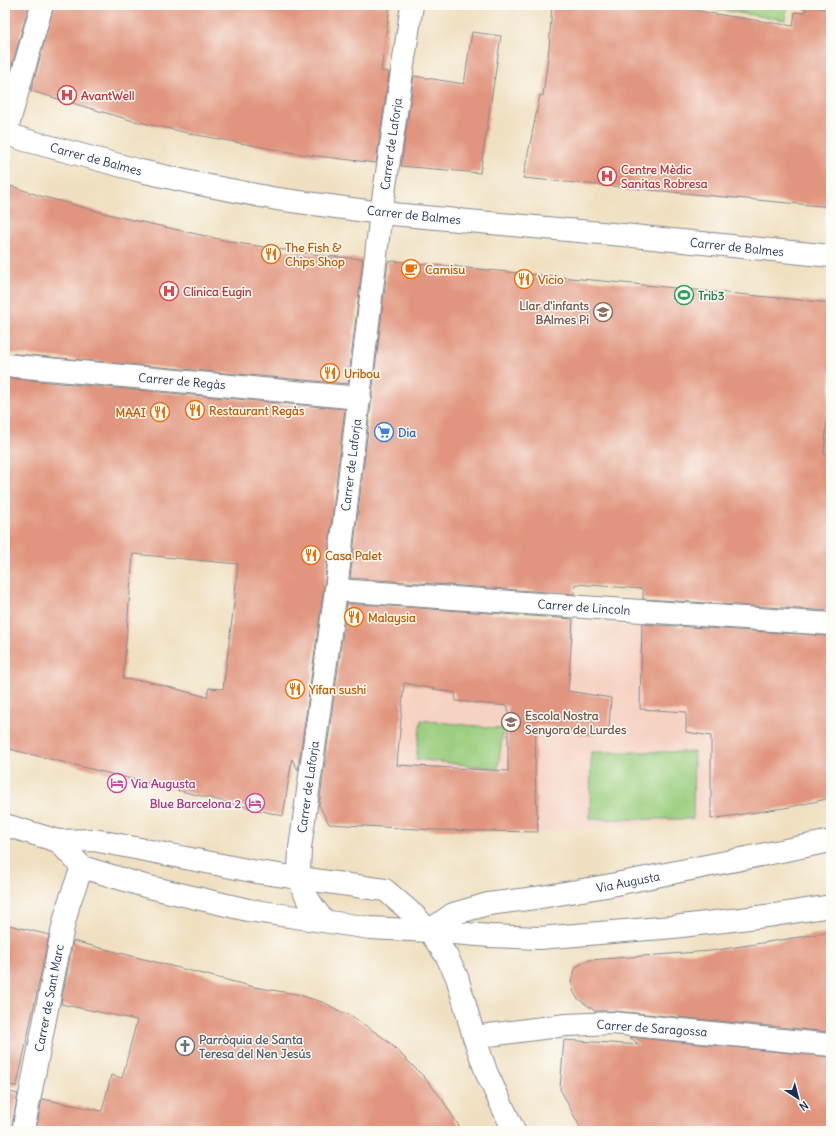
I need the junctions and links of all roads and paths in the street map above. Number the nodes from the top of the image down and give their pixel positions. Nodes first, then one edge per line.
1 (42, 5) edge
2 (412, 5) edge
3 (5, 134) edge
4 (381, 212) junction
5 (831, 256) edge
6 (5, 365) edge
7 (360, 398) junction
8 (336, 590) junction
9 (831, 624) edge
10 (5, 826) edge
11 (58, 841) junction
12 (831, 841) edge
13 (82, 867) junction
14 (300, 878) junction
15 (831, 906) edge
16 (323, 920) junction
17 (429, 931) junction
18 (474, 1037) junction
19 (831, 1045) edge
20 (24, 1131) edge
21 (514, 1131) edge

1 - 3 street
2 - 4 street, Carrer de Laforja
3 - 4 street, Carrer de Balmes
4 - 5 street, Carrer de Balmes
4 - 7 street, Carrer de Laforja
6 - 7 street, Carrer de Regàs
7 - 8 street, Carrer de Laforja
8 - 9 street, Carrer de Lincoln
8 - 14 street, Carrer de Laforja
10 - 11 street
11 - 13 street
11 - 14 street
12 - 17 street, Via Augusta
13 - 16 street
13 - 20 street, Carrer de Sant Marc
14 - 16 street, Carrer de Laforja
14 - 17 street
15 - 17 street
16 - 17 street
17 - 18 street
18 - 19 street, Carrer de Saragossa
18 - 21 street

